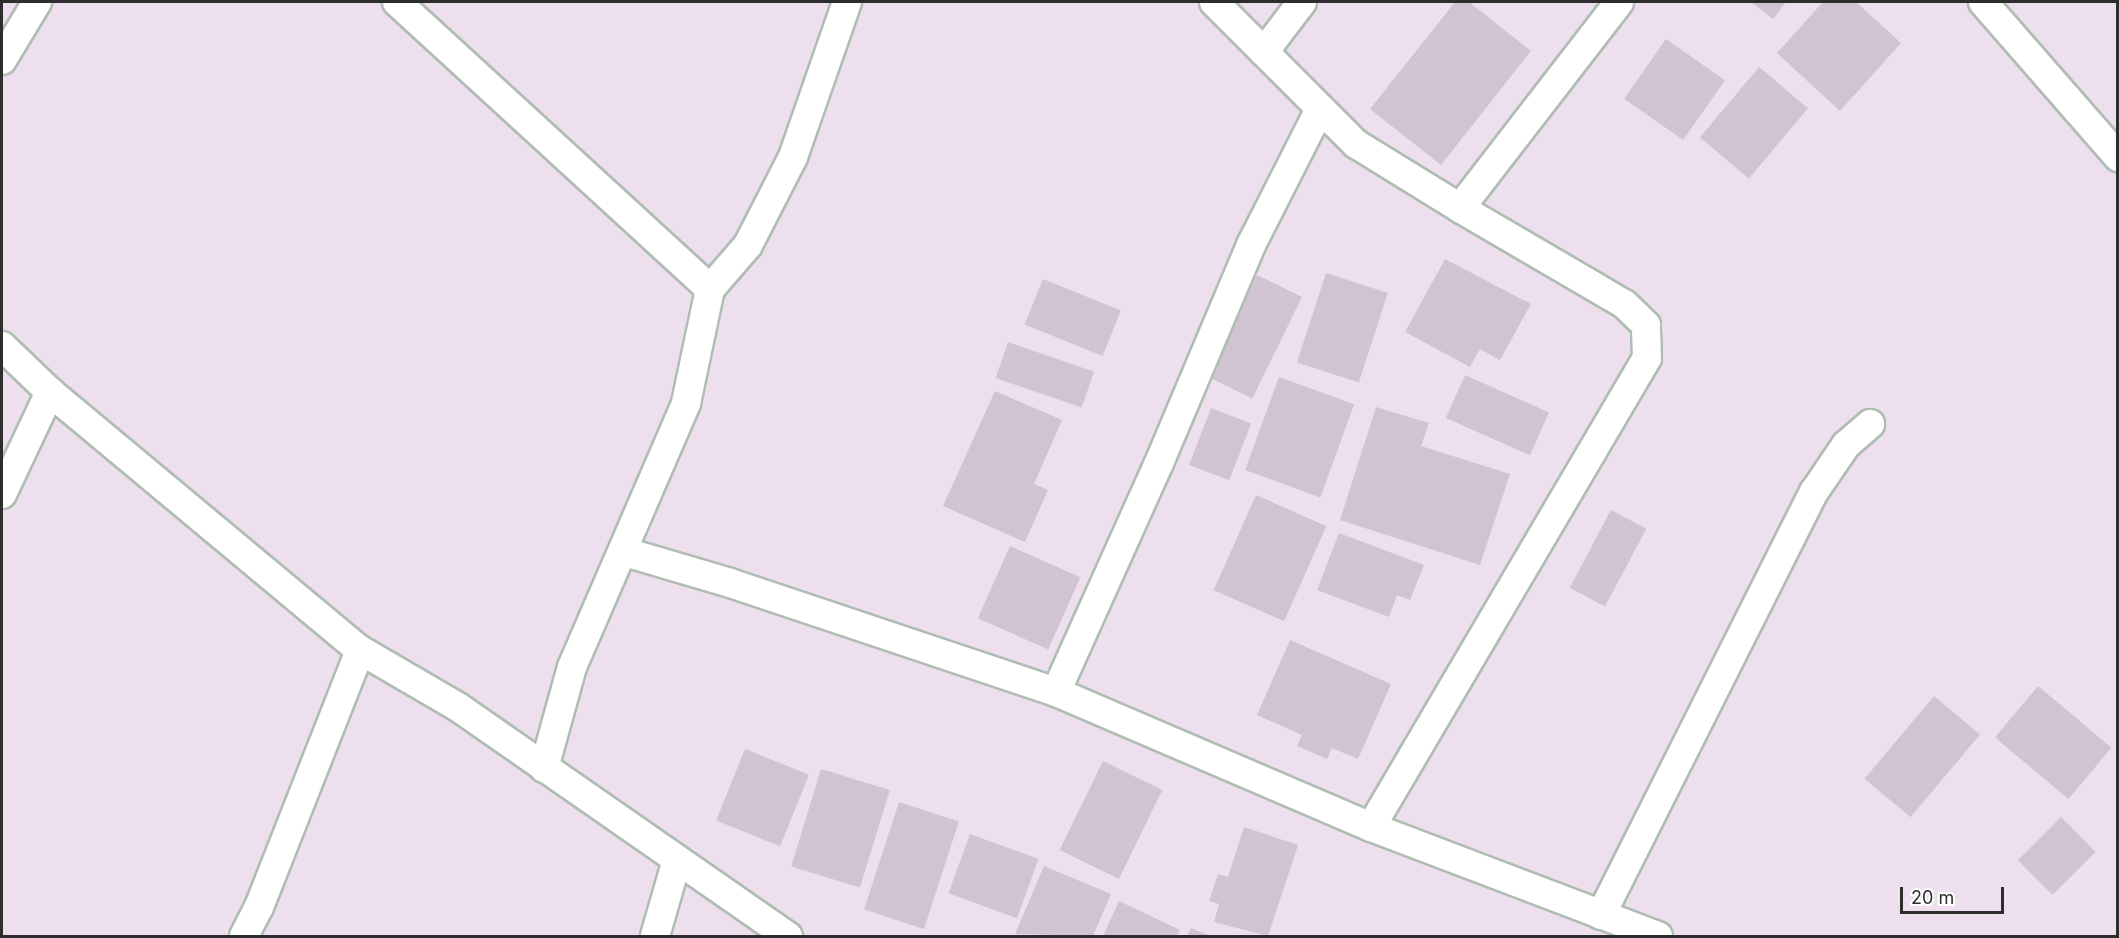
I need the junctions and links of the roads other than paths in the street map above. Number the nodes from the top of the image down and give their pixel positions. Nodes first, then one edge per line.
1 (37, 2) edge
2 (397, 2) edge
3 (847, 2) edge
4 (1214, 2) edge
5 (1302, 2) edge
6 (1619, 2) edge
7 (1983, 2) edge
8 (1264, 52) junction
9 (2, 60) edge
10 (1320, 109) junction
11 (2118, 157) edge
12 (1460, 208) junction
13 (710, 290) junction
14 (2, 346) edge
15 (50, 392) junction
16 (1870, 424) dead end
17 (2, 494) edge
18 (625, 552) junction
19 (360, 650) junction
20 (1056, 692) junction
21 (544, 768) junction
22 (1371, 827) junction
23 (677, 860) junction
24 (1601, 915) junction
25 (244, 936) edge
26 (655, 936) edge
27 (788, 936) edge
28 (1658, 936) edge

1 - 9 street
2 - 13 street
3 - 13 street
4 - 8 street
5 - 8 street
6 - 12 street
7 - 11 street
8 - 10 street
10 - 12 street
10 - 20 street
12 - 22 street
13 - 18 street
14 - 15 street
15 - 17 street
15 - 19 street
16 - 24 street
18 - 20 street
18 - 21 street
19 - 21 street
19 - 25 street
20 - 22 street
21 - 23 street
22 - 24 street
23 - 26 street
23 - 27 street
24 - 28 street

